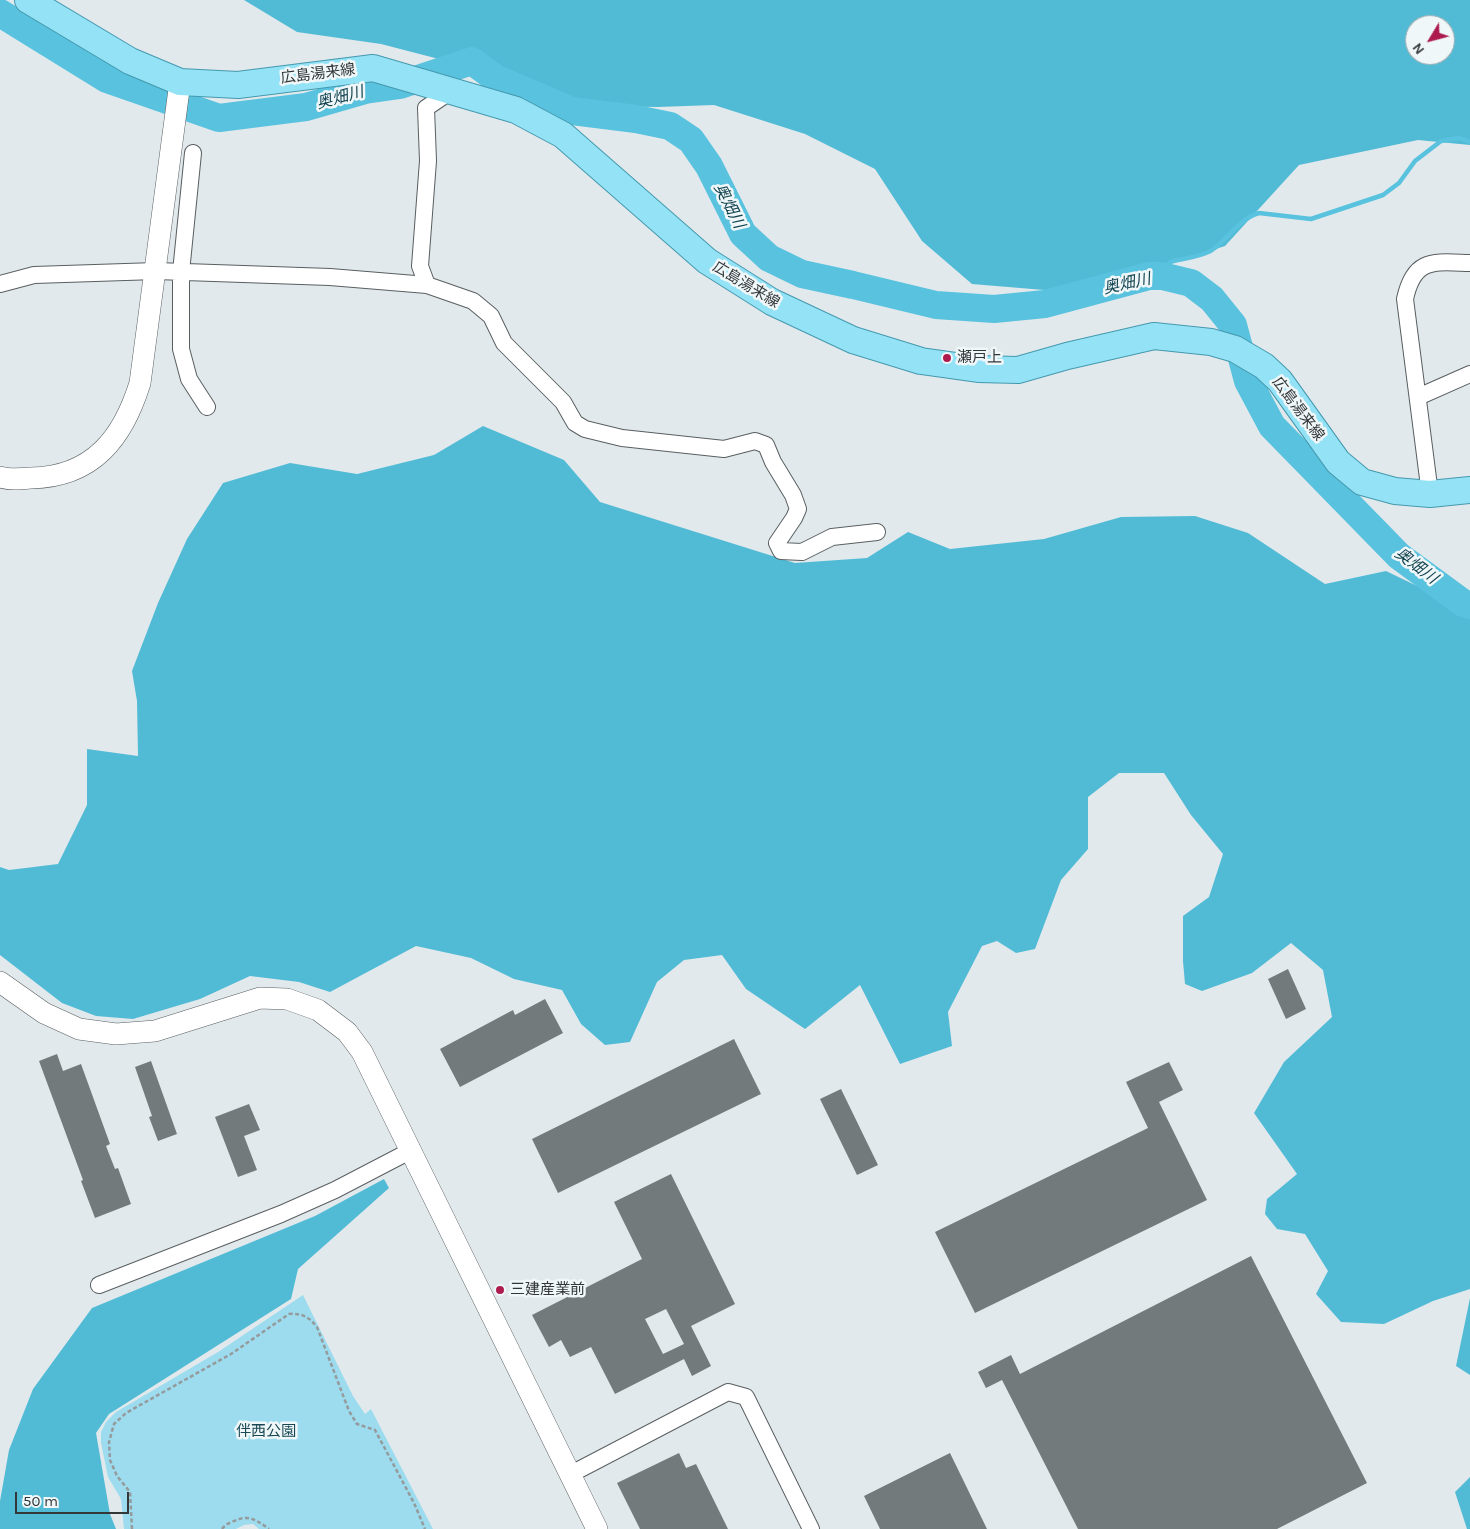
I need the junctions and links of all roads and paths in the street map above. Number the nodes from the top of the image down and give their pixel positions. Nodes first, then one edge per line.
1 (28, 0) edge
2 (180, 82) junction
3 (446, 89) junction
4 (193, 153) dead end
5 (1470, 263) edge
6 (156, 271) junction
7 (181, 272) junction
8 (0, 284) edge
9 (427, 285) junction
10 (1470, 374) edge
11 (1418, 397) junction
12 (207, 408) dead end
13 (0, 477) edge
14 (1470, 490) edge
15 (1430, 494) junction
16 (877, 532) dead end
17 (0, 982) edge
18 (410, 1151) junction
19 (99, 1285) dead end
20 (570, 1474) junction
21 (132, 1529) edge
22 (222, 1529) edge
23 (269, 1529) edge
24 (425, 1529) edge
25 (597, 1529) edge
26 (811, 1529) edge

1 - 2 main road, 広島湯来線
2 - 3 main road, 広島湯来線
2 - 6 street
3 - 9 street
3 - 15 main road, 広島湯来線
4 - 7 street
5 - 11 street
6 - 7 street
6 - 8 street
6 - 13 street
7 - 9 street
7 - 12 street
9 - 16 street
10 - 11 street
11 - 15 street
14 - 15 main road, 広島湯来線
17 - 18 street
18 - 19 street
18 - 20 street
20 - 25 street
20 - 26 street
21 - 24 path
22 - 23 path

